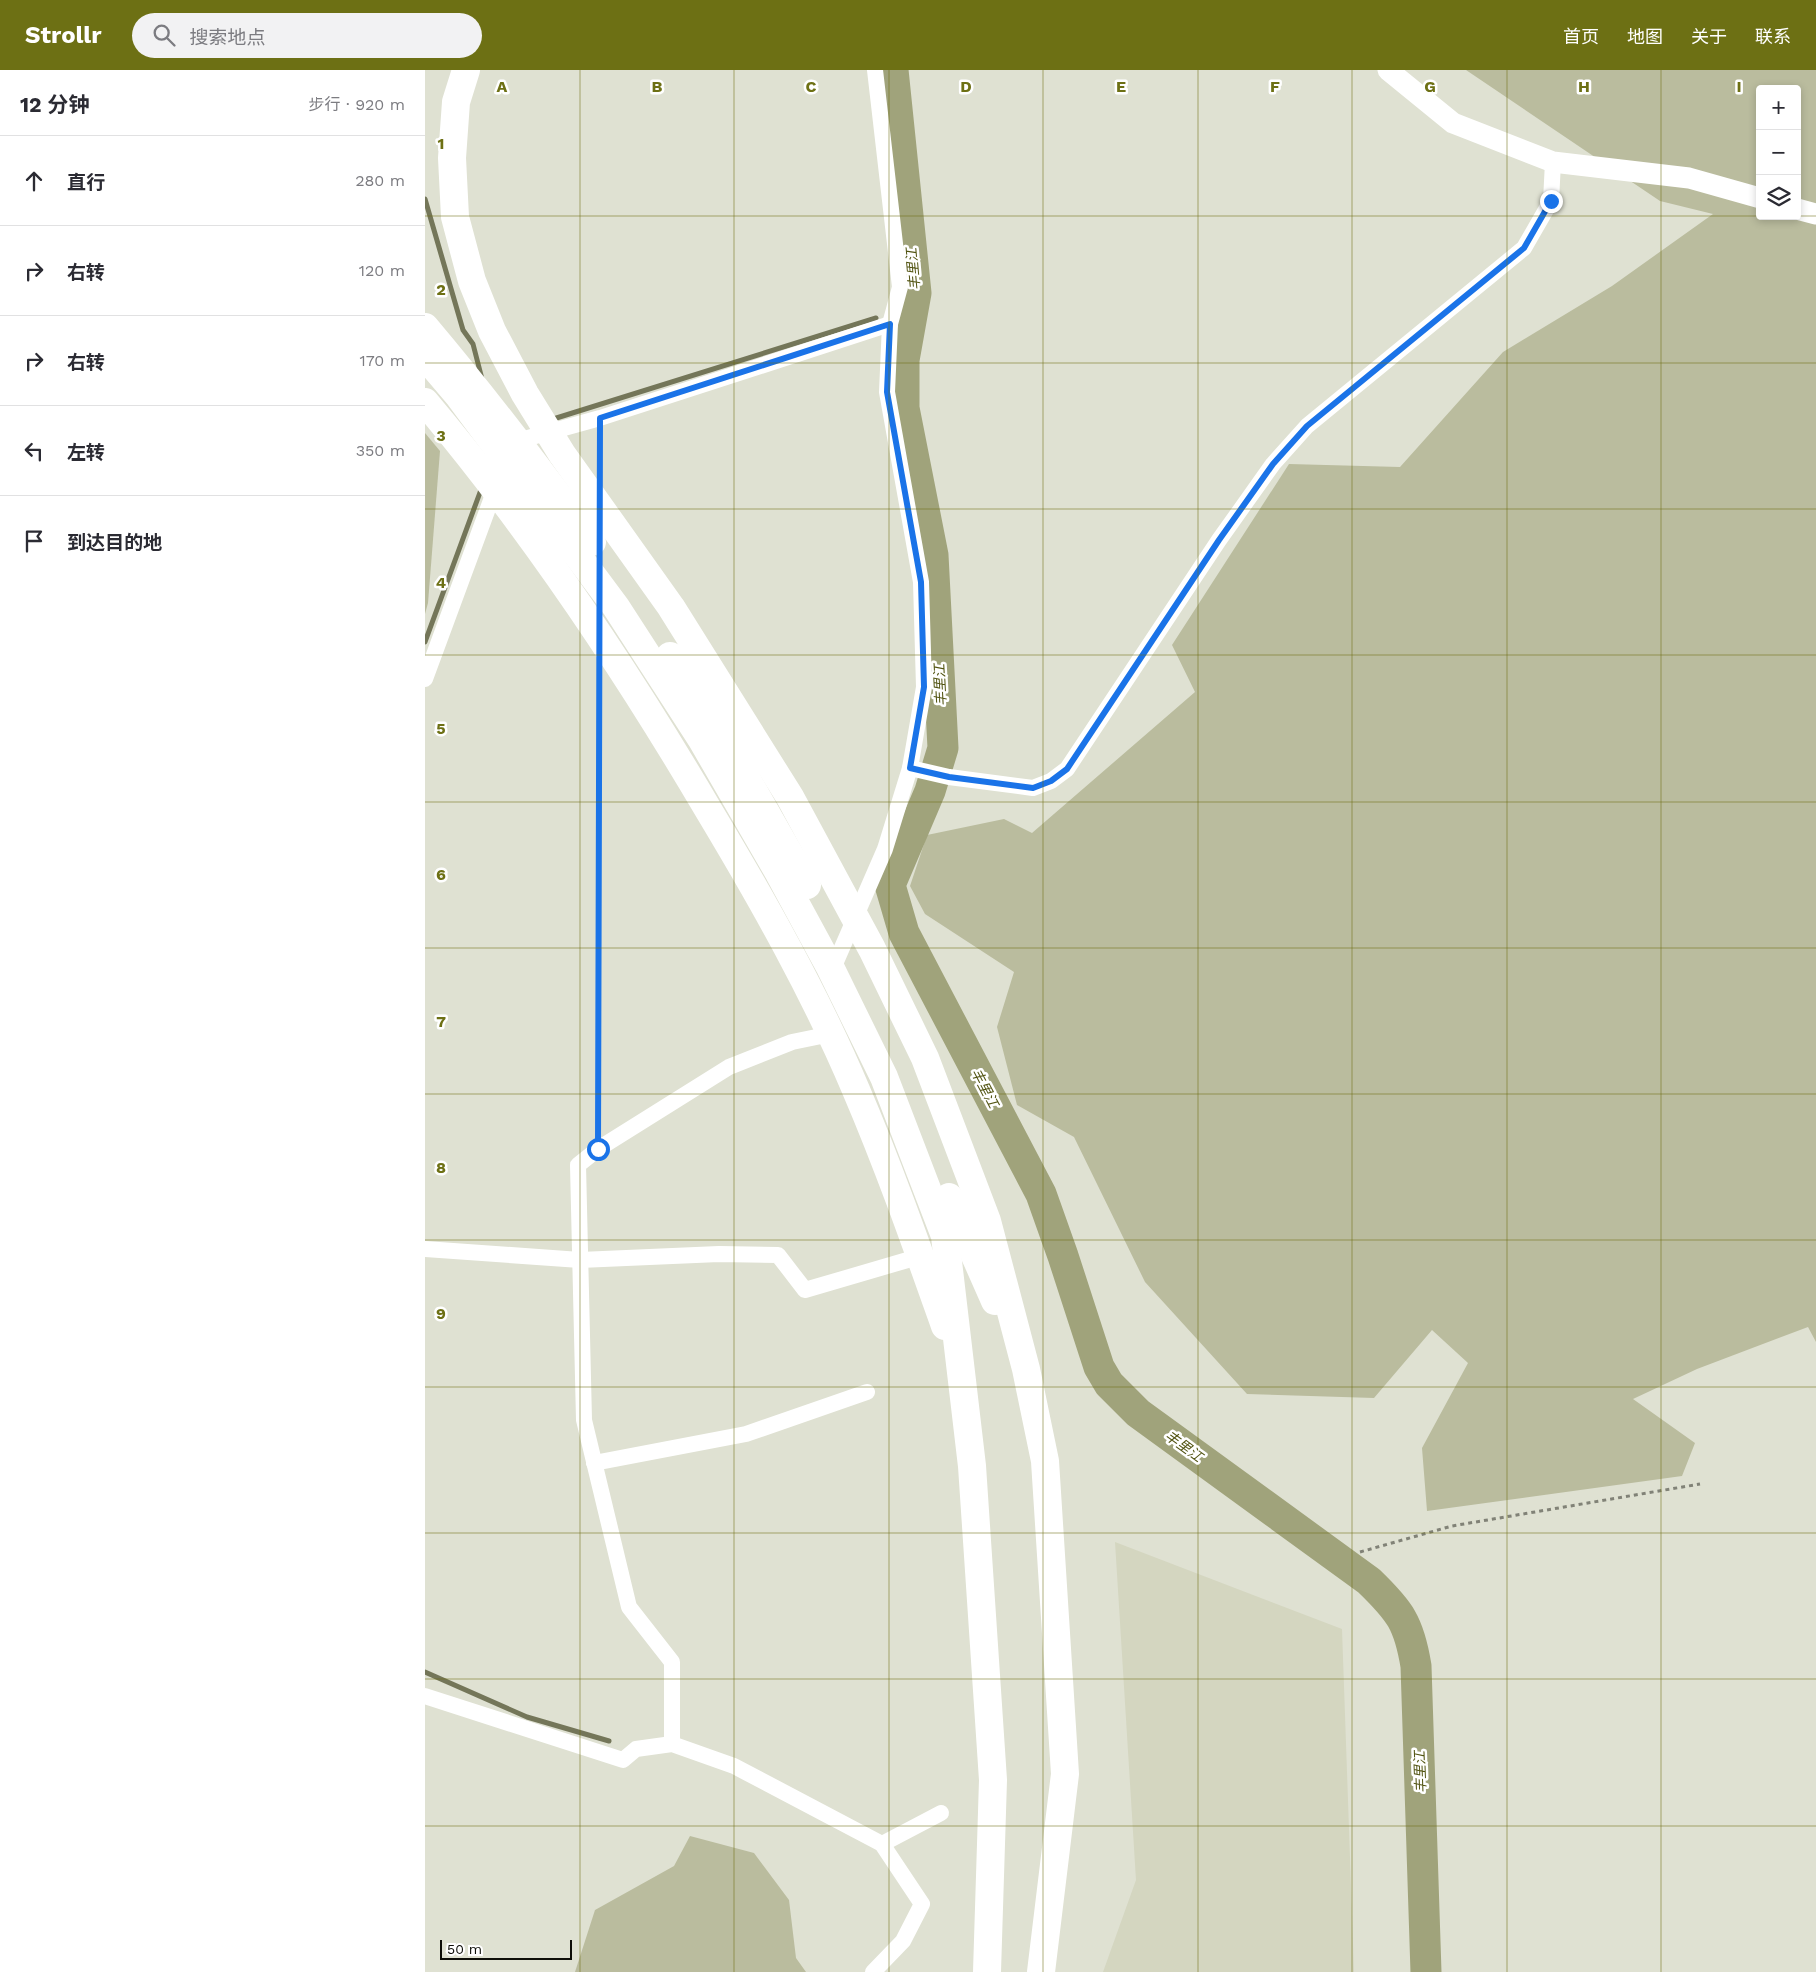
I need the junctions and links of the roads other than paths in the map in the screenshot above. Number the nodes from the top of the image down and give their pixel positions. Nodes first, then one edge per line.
1 (466, 70) edge
2 (875, 70) edge
3 (1388, 70) edge
4 (1553, 162) junction
5 (1756, 197) edge
6 (1801, 210) edge
7 (1816, 214) edge
8 (890, 324) junction
9 (425, 328) edge
10 (425, 356) edge
11 (425, 402) edge
12 (425, 679) edge
13 (915, 769) junction
14 (828, 990) dead end
15 (831, 1034) dead end
16 (965, 1229) junction
17 (425, 1250) edge
18 (914, 1252) junction
19 (580, 1260) junction
20 (963, 1377) junction
21 (867, 1392) dead end
22 (594, 1463) junction
23 (425, 1696) edge
24 (672, 1744) junction
25 (941, 1813) dead end
26 (882, 1844) junction
27 (873, 1972) edge
28 (987, 1972) edge
29 (1041, 1972) edge

1 - 16 highway
2 - 8 street
3 - 4 street
4 - 5 street
4 - 13 street
6 - 7 street
8 - 12 street
8 - 13 street
9 - 16 highway
10 - 16 highway
11 - 18 highway
13 - 14 street
15 - 19 street
16 - 20 highway
16 - 29 highway
17 - 19 street
18 - 19 street
18 - 20 highway
19 - 22 street
20 - 28 highway
21 - 22 street
22 - 24 street
23 - 24 street
24 - 26 street
25 - 26 street
26 - 27 street

